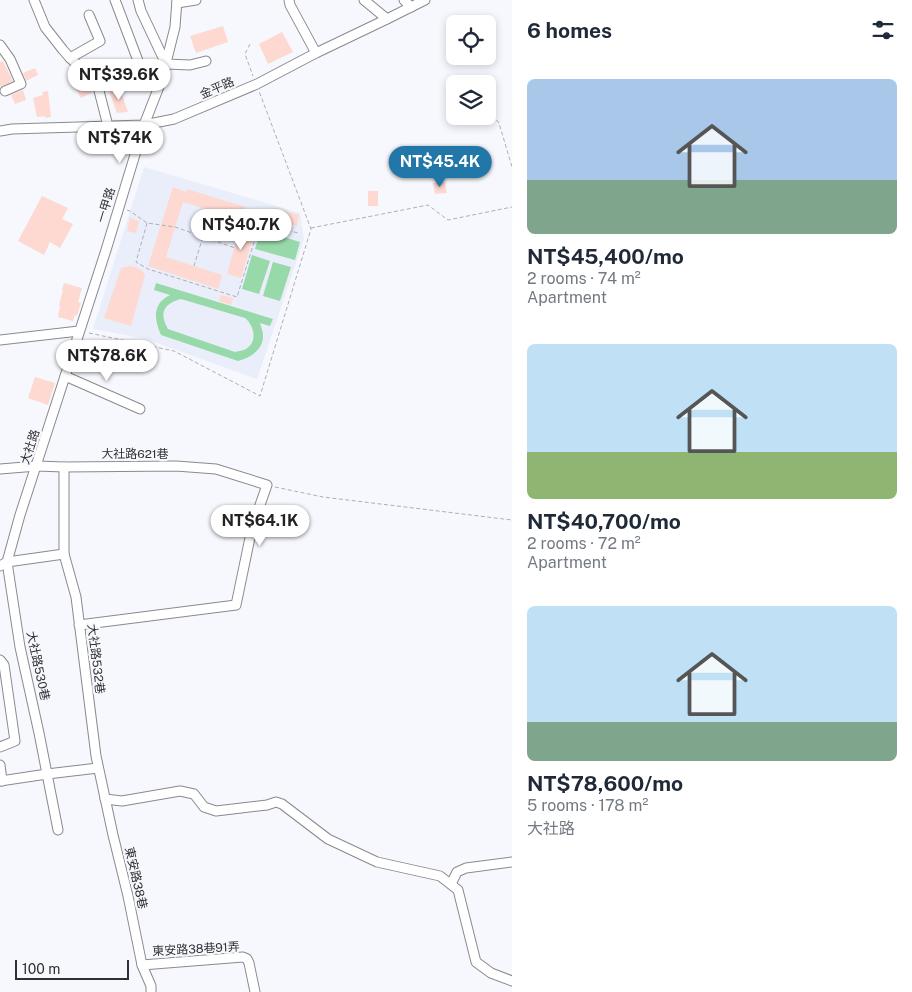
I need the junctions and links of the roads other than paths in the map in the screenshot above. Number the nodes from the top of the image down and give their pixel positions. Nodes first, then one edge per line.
1 (34, 0) edge
2 (115, 0) edge
3 (138, 0) edge
4 (196, 0) edge
5 (289, 0) edge
6 (364, 0) edge
7 (404, 0) edge
8 (425, 0) edge
9 (177, 2) edge
10 (411, 7) junction
11 (89, 15) dead end
12 (387, 19) junction
13 (0, 45) edge
14 (316, 53) junction
15 (70, 58) junction
16 (206, 61) dead end
17 (166, 64) junction
18 (162, 79) junction
19 (5, 91) dead end
20 (144, 125) junction
21 (108, 126) junction
22 (0, 131) edge
23 (79, 331) junction
24 (0, 340) edge
25 (65, 376) junction
26 (140, 409) dead end
27 (37, 466) junction
28 (64, 467) junction
29 (0, 469) edge
30 (64, 554) junction
31 (4, 564) edge
32 (79, 625) junction
33 (0, 660) edge
34 (0, 747) edge
35 (0, 764) edge
36 (98, 768) junction
37 (48, 774) junction
38 (1, 781) edge
39 (105, 799) junction
40 (58, 830) dead end
41 (512, 862) edge
42 (451, 884) junction
43 (142, 965) junction
44 (512, 981) edge
45 (151, 992) edge
46 (255, 992) edge

1 - 15 street
2 - 18 street
3 - 17 street
4 - 9 street
5 - 14 street
6 - 12 street
7 - 10 street
8 - 10 street, 金平路
9 - 17 street, 一甲路
10 - 12 street, 金平路
11 - 15 street
12 - 14 street, 金平路
13 - 19 street
14 - 20 street, 金平路
15 - 21 street
16 - 17 street
17 - 18 street, 一甲路
18 - 20 street, 一甲路
20 - 21 street, 金平路
20 - 23 street, 一甲路
21 - 22 street, 金平路
23 - 24 street
23 - 25 street, 大社路
25 - 26 street
25 - 27 street, 大社路
27 - 28 street, 大社路621巷
27 - 29 street, 大社路621巷
27 - 31 street, 大社路
28 - 30 street, 大社路532巷
28 - 32 street, 大社路621巷
30 - 31 street
30 - 32 street, 大社路532巷
31 - 37 street, 大社路530巷
32 - 36 street, 大社路532巷
33 - 34 street
35 - 38 street
36 - 37 street
36 - 39 street, 東安路38巷
37 - 38 street
37 - 40 street, 大社路530巷
39 - 42 street
39 - 43 street, 東安路38巷
41 - 42 street
42 - 44 street
43 - 45 street, 東安路38巷
43 - 46 street, 東安路38巷91弄

